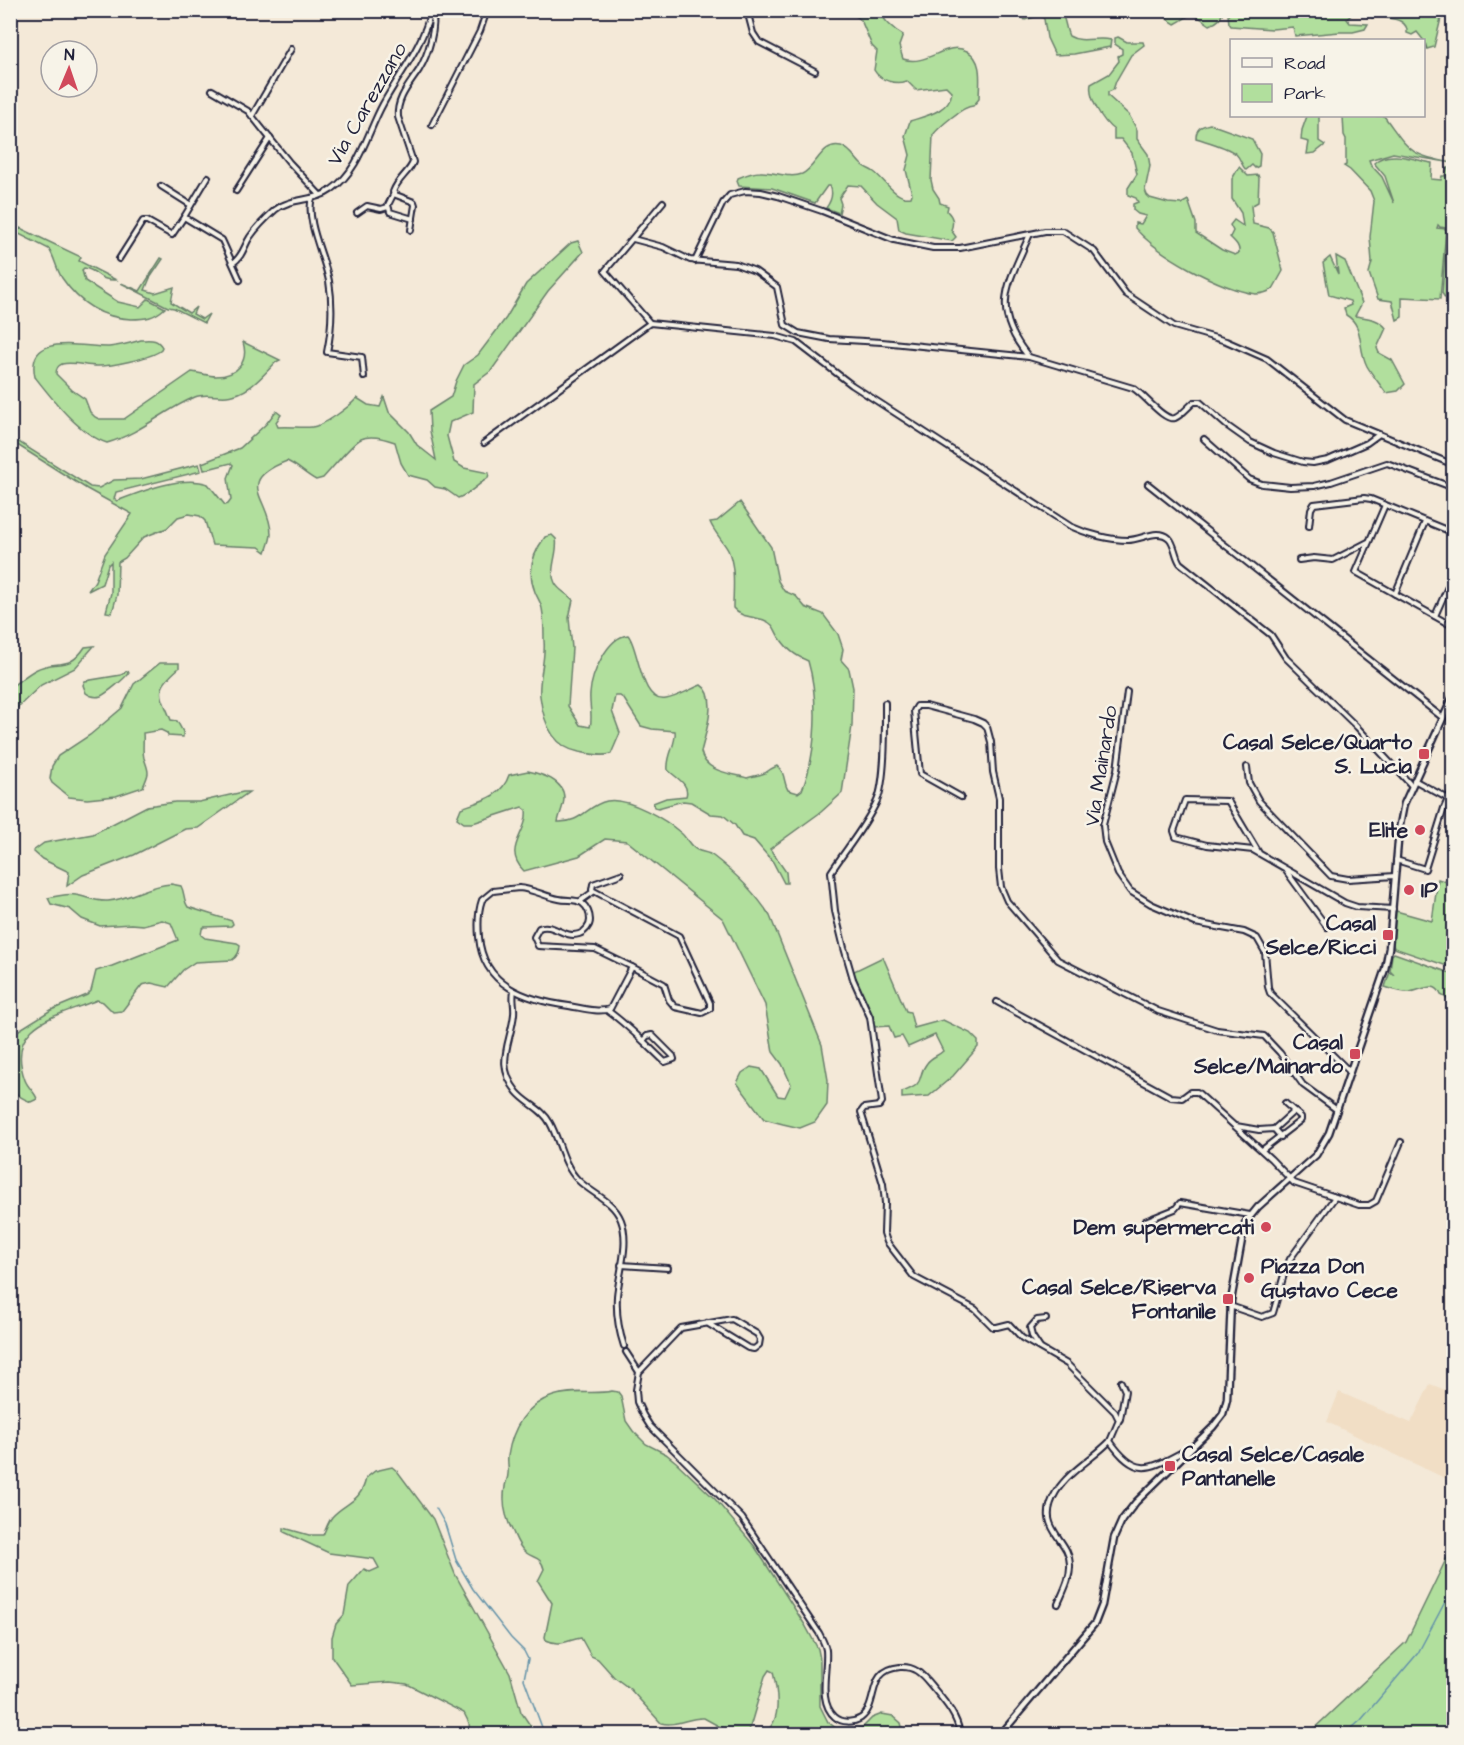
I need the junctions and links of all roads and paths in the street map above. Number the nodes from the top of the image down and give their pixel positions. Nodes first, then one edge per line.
1 (431, 10) edge
2 (487, 10) edge
3 (739, 10) edge
4 (291, 49) dead end
5 (815, 71) dead end
6 (213, 90) dead end
7 (252, 116) junction
8 (432, 125) dead end
9 (270, 138) junction
10 (208, 177) dead end
11 (161, 186) dead end
12 (236, 191) dead end
13 (394, 193) junction
14 (320, 195) junction
15 (313, 197) junction
16 (663, 202) dead end
17 (191, 205) junction
18 (388, 207) junction
19 (357, 213) dead end
20 (184, 217) junction
21 (413, 219) junction
22 (411, 230) dead end
23 (1030, 234) junction
24 (633, 239) junction
25 (119, 259) dead end
26 (695, 261) junction
27 (233, 263) junction
28 (240, 280) dead end
29 (650, 323) junction
30 (796, 332) junction
31 (792, 340) junction
32 (1029, 357) junction
33 (364, 377) dead end
34 (1378, 435) junction
35 (1204, 439) dead end
36 (484, 443) dead end
37 (1454, 465) edge
38 (1148, 484) dead end
39 (1454, 488) edge
40 (1385, 505) junction
41 (1425, 522) junction
42 (1309, 526) dead end
43 (1454, 533) edge
44 (1369, 542) junction
45 (1299, 560) dead end
46 (1454, 573) edge
47 (1395, 594) junction
48 (1435, 616) junction
49 (1454, 627) edge
50 (1127, 692) dead end
51 (1454, 694) edge
52 (885, 703) dead end
53 (1443, 718) junction
54 (1247, 766) dead end
55 (1412, 782) junction
56 (1454, 786) edge
57 (961, 797) dead end
58 (1447, 799) junction
59 (1454, 802) edge
60 (1259, 853) junction
61 (1396, 860) junction
62 (1284, 868) junction
63 (621, 874) dead end
64 (1395, 876) junction
65 (593, 892) junction
66 (579, 902) junction
67 (1393, 909) junction
68 (1327, 927) dead end
69 (632, 968) junction
70 (514, 992) junction
71 (997, 1002) dead end
72 (607, 1010) junction
73 (643, 1041) junction
74 (1350, 1072) junction
75 (1285, 1103) dead end
76 (1337, 1110) junction
77 (1294, 1111) junction
78 (1235, 1126) junction
79 (1274, 1129) junction
80 (1281, 1137) junction
81 (1401, 1142) dead end
82 (1262, 1150) junction
83 (1290, 1179) junction
84 (1335, 1197) junction
85 (1250, 1215) junction
86 (1145, 1221) dead end
87 (621, 1265) junction
88 (668, 1268) dead end
89 (1230, 1306) junction
90 (1046, 1319) dead end
91 (706, 1323) junction
92 (624, 1346) dead end
93 (1042, 1351) junction
94 (626, 1352) dead end
95 (639, 1372) junction
96 (1121, 1382) dead end
97 (1119, 1420) junction
98 (1110, 1441) junction
99 (1194, 1446) junction
100 (1058, 1604) dead end
101 (1007, 1728) junction
102 (1454, 1729) edge
103 (960, 1734) edge
104 (1001, 1734) edge
105 (1016, 1734) edge
106 (1446, 1734) edge

1 - 13 street
1 - 14 street, Via Carezzano
2 - 8 street
3 - 5 street
4 - 7 street
6 - 7 street
7 - 9 street
9 - 12 street
9 - 14 street
10 - 17 street
11 - 17 street
13 - 18 street
13 - 21 street
14 - 15 street, Via Carezzano
15 - 27 street, Via Carezzano
15 - 33 street
16 - 24 street
17 - 20 street
18 - 19 street
18 - 21 street
20 - 25 street
20 - 27 street
21 - 22 street
23 - 26 street
23 - 32 street
23 - 34 street
24 - 26 street
24 - 29 street
26 - 30 street
27 - 28 street
29 - 31 street
29 - 36 street
30 - 31 street
30 - 32 street
31 - 55 street
32 - 34 street
34 - 37 street
35 - 39 street
38 - 53 street
40 - 41 street
40 - 42 street
40 - 44 street
41 - 43 street
41 - 47 street
44 - 45 street
44 - 47 street
46 - 48 street
47 - 48 street
48 - 49 street
50 - 74 street, Via Mainardo
51 - 53 main road
52 - 93 street
53 - 55 main road
54 - 64 street
55 - 58 street
55 - 61 main road
56 - 58 street
57 - 76 street
58 - 59 street
58 - 61 street
60 - 60 street
60 - 62 street
61 - 64 main road
62 - 67 street
62 - 68 street
63 - 65 street
64 - 67 main road
65 - 66 street
65 - 69 street
66 - 69 street
66 - 70 street
67 - 74 main road
69 - 72 street
70 - 72 street
70 - 87 street
71 - 78 street
72 - 73 street
73 - 73 street
74 - 76 main road
75 - 77 street
76 - 83 main road
77 - 79 street
77 - 80 street
78 - 79 street
78 - 82 street
79 - 80 street
80 - 82 street
81 - 84 street
82 - 83 street
83 - 84 street
83 - 85 main road
84 - 89 street
85 - 86 street
85 - 89 main road
87 - 88 street
87 - 92 street
89 - 99 main road
90 - 93 street
91 - 91 street
91 - 95 street
93 - 97 street
94 - 95 street
95 - 103 street
96 - 97 street
97 - 98 street
98 - 99 street
98 - 100 street
99 - 101 main road
101 - 104 main road
101 - 105 street
102 - 106 street

